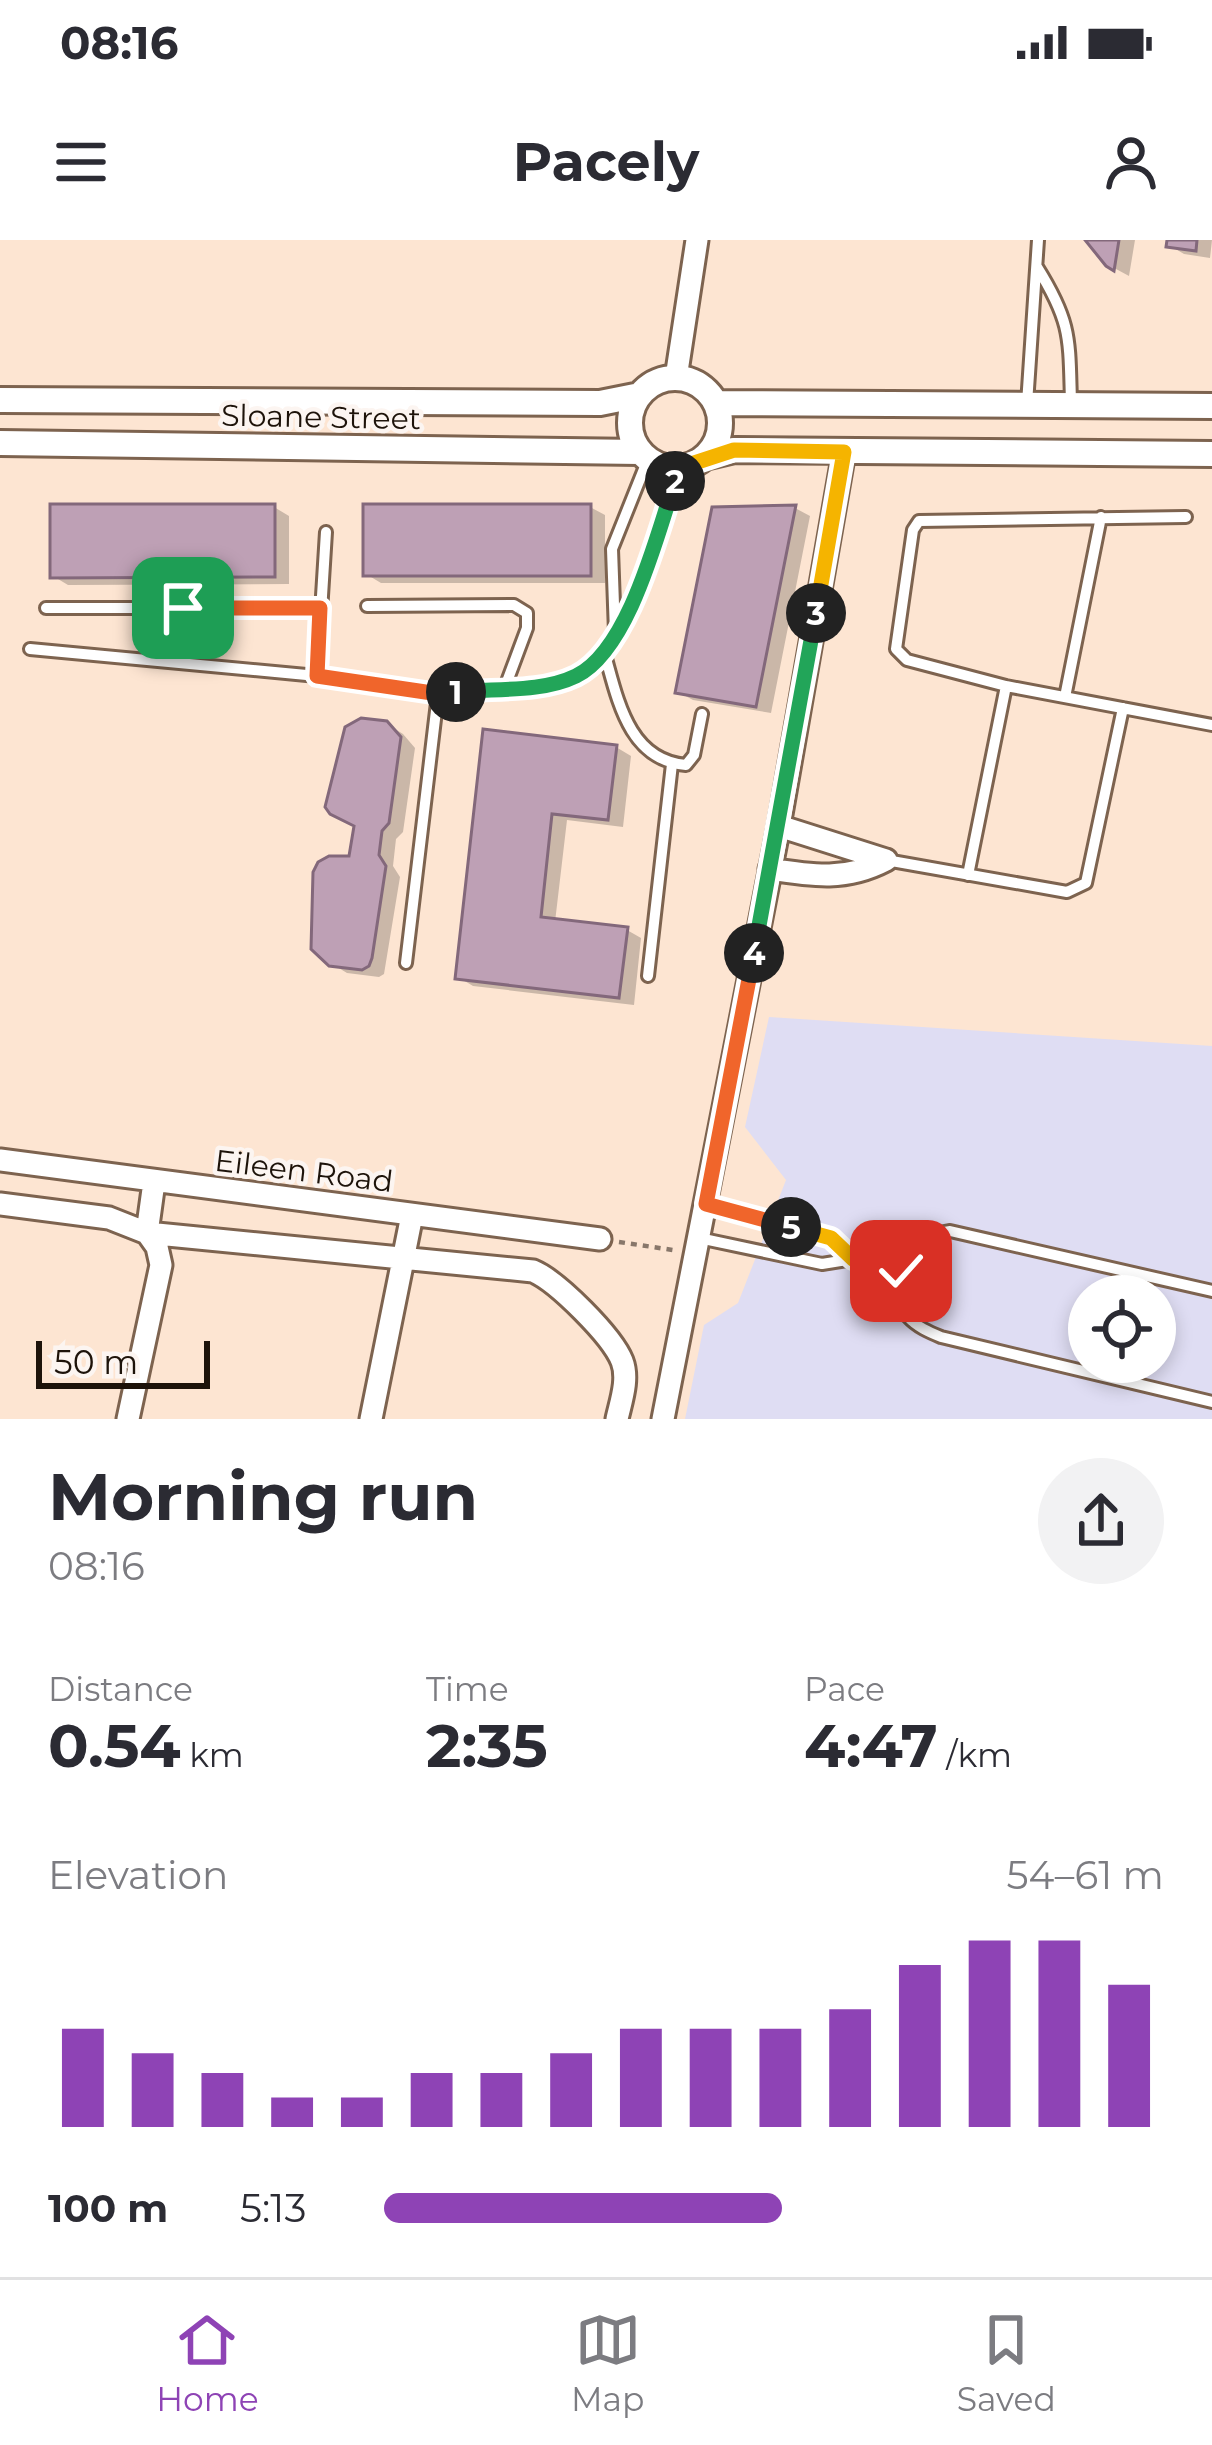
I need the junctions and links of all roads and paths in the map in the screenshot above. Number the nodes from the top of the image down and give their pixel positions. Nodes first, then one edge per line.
1 (698, 240) edge
2 (1038, 240) edge
3 (1035, 264) junction
4 (676, 378) junction
5 (640, 395) junction
6 (0, 400) edge
7 (716, 403) junction
8 (1071, 405) junction
9 (1027, 406) junction
10 (1212, 406) edge
11 (0, 443) edge
12 (844, 452) junction
13 (1212, 454) edge
14 (644, 455) junction
15 (705, 457) junction
16 (679, 468) junction
17 (1101, 517) junction
18 (1186, 517) dead end
19 (326, 532) dead end
20 (367, 606) dead end
21 (46, 608) dead end
22 (320, 608) junction
23 (615, 637) junction
24 (30, 649) dead end
25 (604, 656) junction
26 (317, 676) junction
27 (1006, 686) junction
28 (505, 687) junction
29 (439, 694) junction
30 (1065, 697) junction
31 (1123, 708) junction
32 (702, 714) dead end
33 (1212, 725) edge
34 (672, 764) junction
35 (779, 826) junction
36 (886, 860) junction
37 (770, 869) junction
38 (968, 875) junction
39 (406, 963) dead end
40 (648, 976) dead end
41 (0, 1160) edge
42 (154, 1182) junction
43 (0, 1204) edge
44 (706, 1204) junction
45 (412, 1215) junction
46 (147, 1233) junction
47 (600, 1239) joint
48 (698, 1246) junction
49 (404, 1259) junction
50 (853, 1259) junction
51 (901, 1271) junction
52 (1212, 1291) edge
53 (1212, 1402) edge
54 (128, 1419) edge
55 (371, 1419) edge
56 (617, 1419) edge
57 (663, 1419) edge

1 - 4 street
2 - 3 lane
3 - 8 lane
3 - 9 lane
4 - 5 street
4 - 7 street
5 - 6 street, Sloane Street
5 - 14 street
7 - 9 street
7 - 15 street
8 - 9 street
8 - 10 street
11 - 14 street, Sloane Street
12 - 13 street
12 - 15 street
12 - 35 street
14 - 16 street
14 - 23 lane
15 - 16 street
16 - 23 lane
17 - 18 lane
17 - 27 lane
17 - 30 lane
19 - 22 lane
20 - 28 lane
21 - 22 lane
22 - 26 lane
23 - 25 lane
24 - 26 lane
25 - 28 lane
25 - 34 lane
26 - 29 lane
27 - 30 lane
27 - 38 lane
28 - 29 lane
29 - 39 lane
30 - 31 lane
31 - 33 lane
31 - 38 lane
32 - 34 lane
34 - 40 lane
35 - 36 street
35 - 37 street
36 - 37 street
36 - 38 lane
37 - 44 street
41 - 42 street, Eileen Road
42 - 45 street, Eileen Road
42 - 46 street
43 - 46 street
44 - 48 street
44 - 50 lane
45 - 47 street, Eileen Road
45 - 49 street
46 - 49 street
46 - 54 street
47 - 48 path
48 - 50 lane
48 - 57 street
49 - 55 street
49 - 56 street
50 - 51 lane
51 - 52 lane
51 - 53 lane

